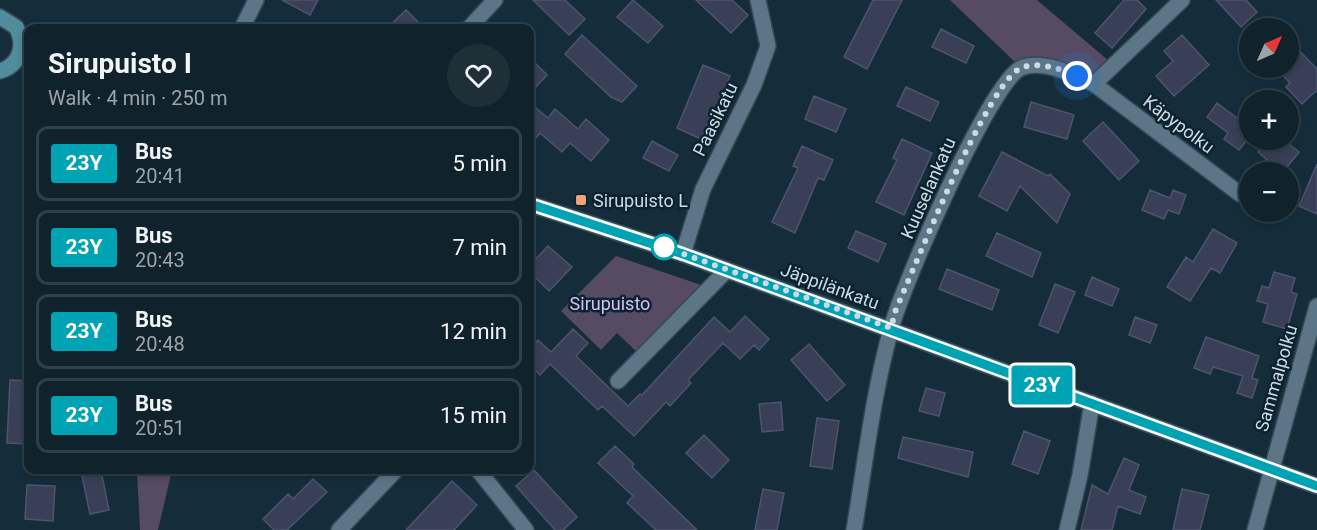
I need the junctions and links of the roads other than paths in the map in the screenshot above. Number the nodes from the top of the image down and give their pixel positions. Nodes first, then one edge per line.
1 (256, 0) edge
2 (495, 0) edge
3 (758, 0) edge
4 (1173, 3) edge
5 (0, 17) edge
6 (244, 24) edge
7 (473, 24) edge
8 (24, 55) edge
9 (0, 71) edge
10 (1094, 84) junction
11 (1239, 193) edge
12 (534, 205) edge
13 (683, 254) junction
14 (728, 270) junction
15 (1317, 306) edge
16 (891, 328) junction
17 (618, 381) dead end
18 (1092, 403) junction
19 (1273, 468) junction
20 (392, 474) edge
21 (481, 474) edge
22 (1317, 486) edge
23 (339, 530) edge
24 (526, 530) edge
25 (854, 530) edge
26 (1067, 530) edge
27 (1255, 530) edge

1 - 6 street
2 - 7 street
3 - 13 street, Paasikatu
4 - 10 street
5 - 8 street
8 - 9 street
10 - 11 street, Käpypolku
10 - 16 street, Kuuselankatu
12 - 13 street, Jäppilänkatu
13 - 14 street, Jäppilänkatu
14 - 16 street, Jäppilänkatu
14 - 17 street
15 - 19 street, Sammalpolku
16 - 18 street, Jäppilänkatu
16 - 25 street, Kuuselankatu
18 - 19 street, Jäppilänkatu
18 - 26 street
19 - 22 street, Jäppilänkatu
19 - 27 street, Sammalpolku
20 - 23 street
21 - 24 street

